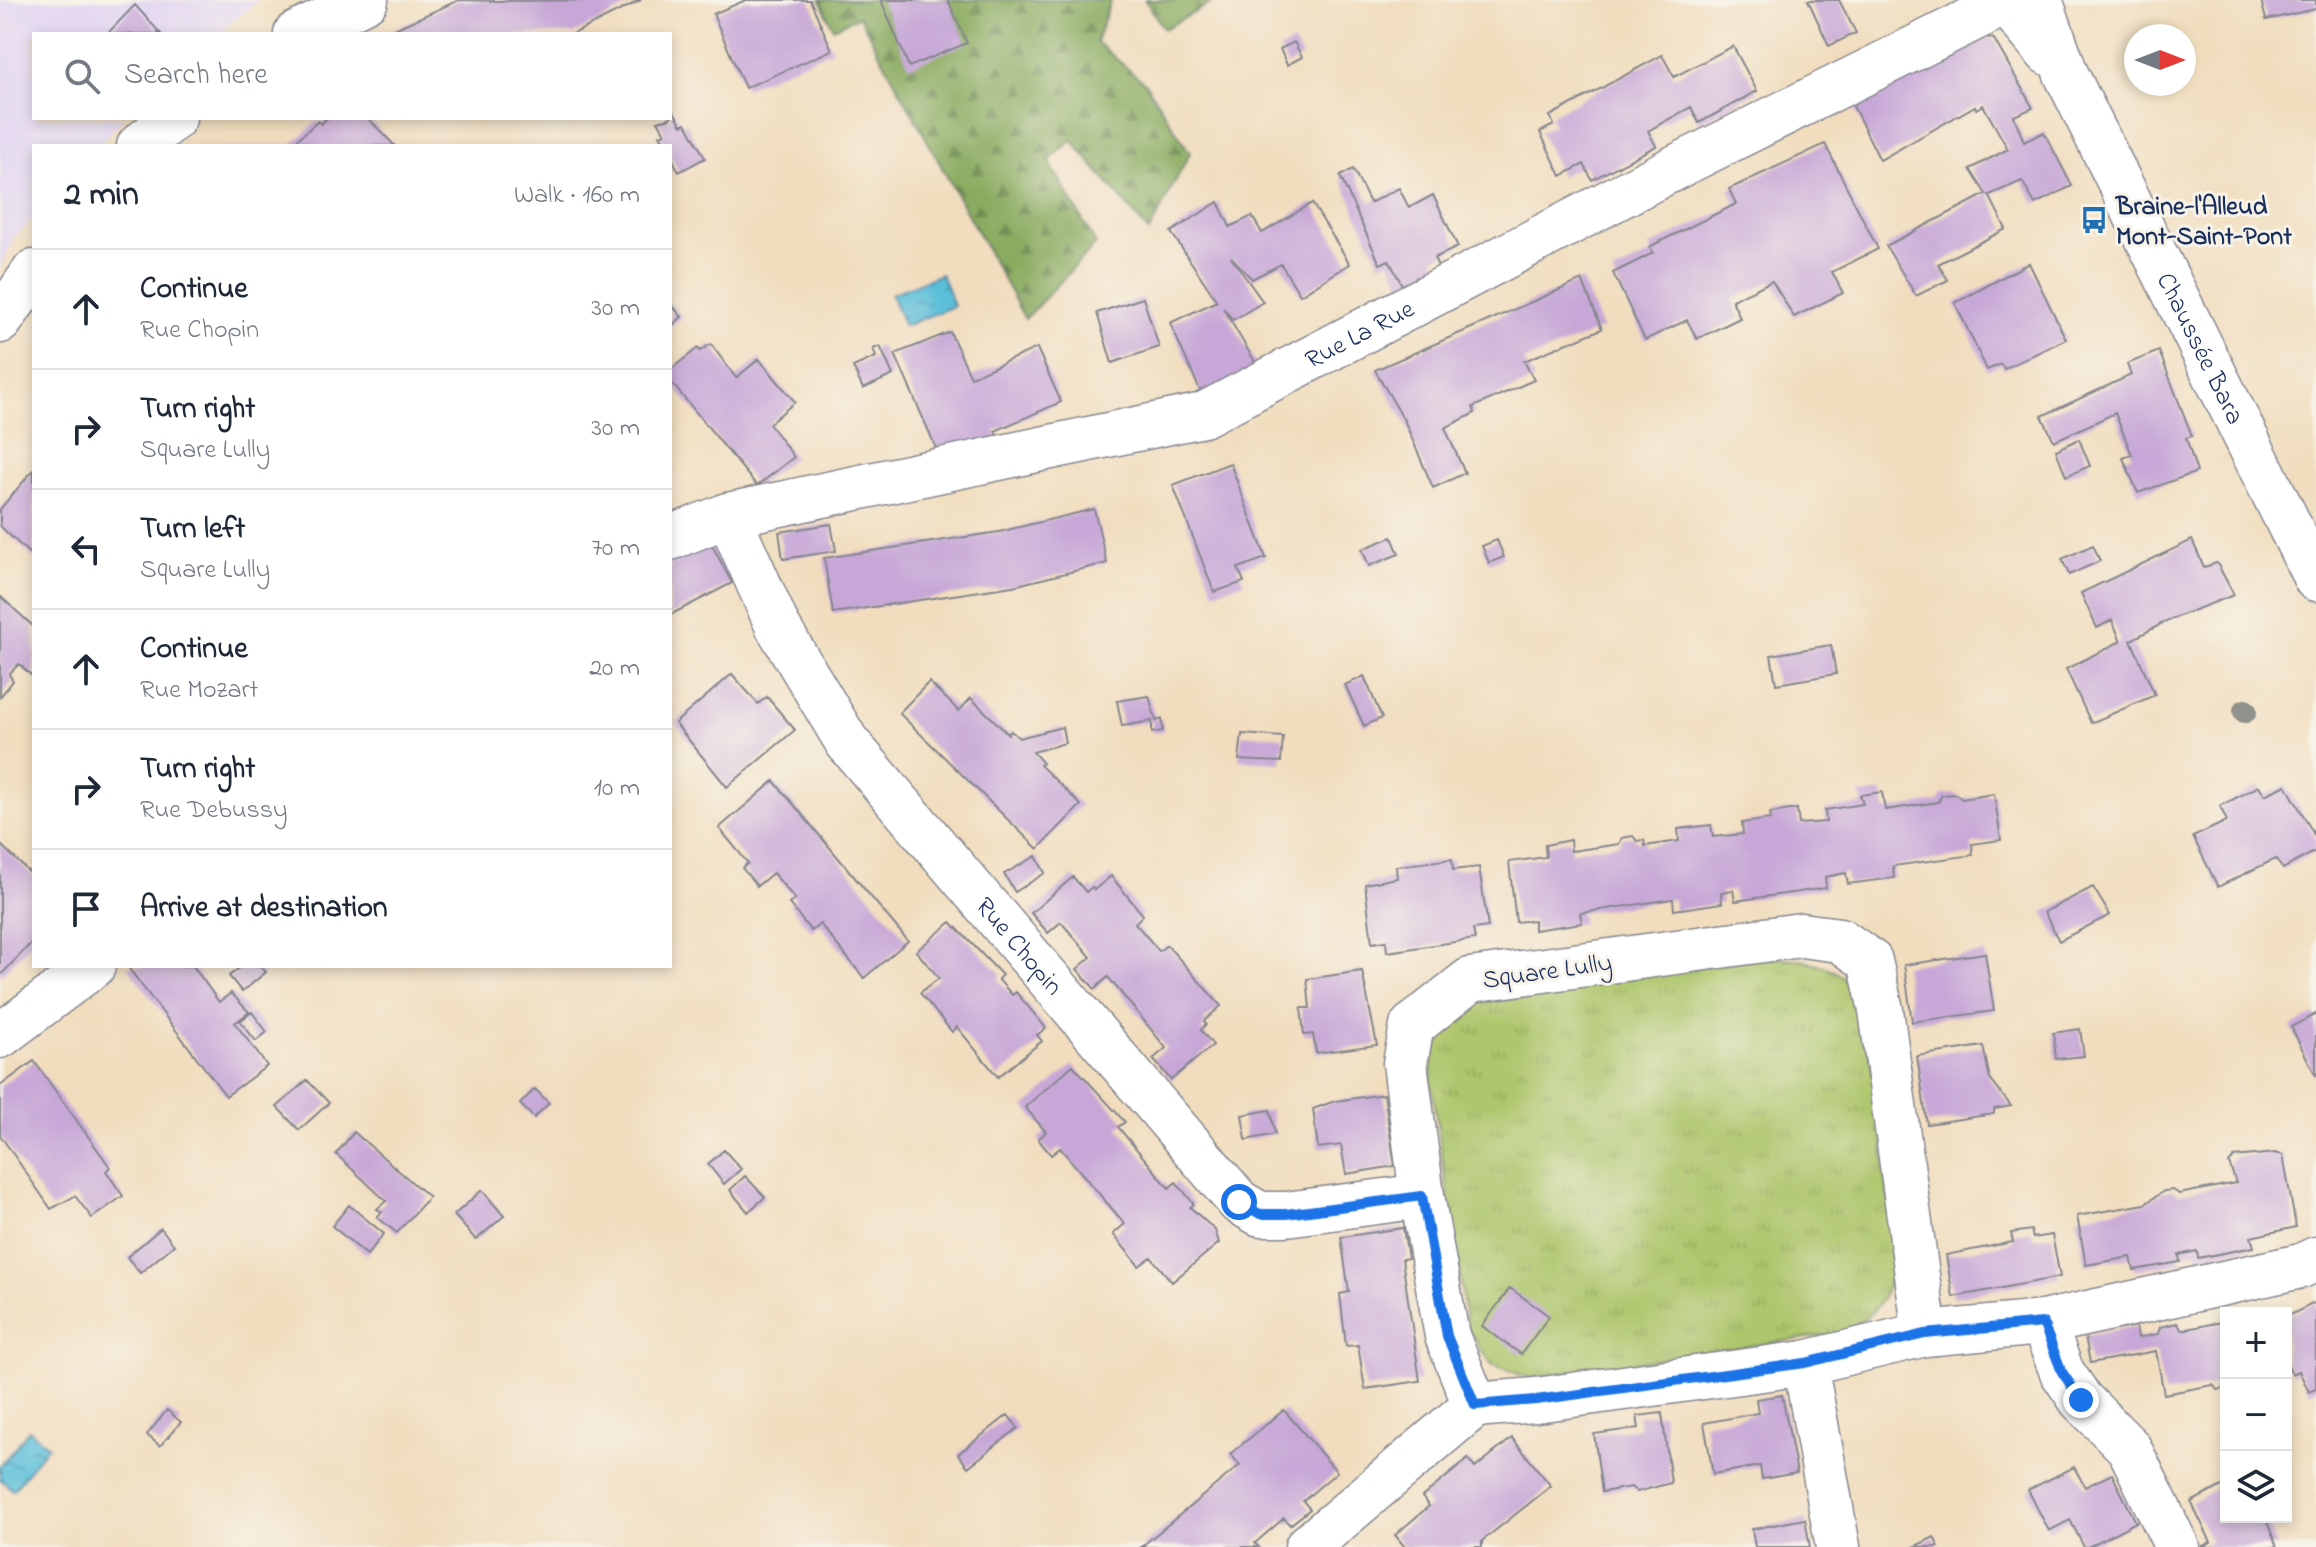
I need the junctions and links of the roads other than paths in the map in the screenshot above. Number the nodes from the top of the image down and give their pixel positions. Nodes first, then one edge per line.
1 (366, 0) edge
2 (2016, 1) edge
3 (300, 32) edge
4 (172, 120) edge
5 (142, 144) edge
6 (32, 275) edge
7 (0, 321) edge
8 (728, 515) junction
9 (672, 537) edge
10 (2316, 579) edge
11 (90, 968) edge
12 (0, 1036) edge
13 (1422, 1196) junction
14 (2316, 1259) edge
15 (2043, 1323) junction
16 (1925, 1334) junction
17 (1805, 1363) junction
18 (1475, 1405) junction
19 (1307, 1547) edge
20 (1838, 1547) edge
21 (2177, 1547) edge

1 - 3 street
2 - 8 street, Rue La Rue
2 - 10 street, Chaussée Bara
4 - 5 street
6 - 7 street
8 - 9 street, Rue La Rue
8 - 13 street, Rue Chopin
11 - 12 street
13 - 16 street, Square Lully
13 - 18 street, Square Lully
14 - 15 street
15 - 16 street
15 - 21 street
16 - 17 street
17 - 18 street
17 - 20 street
18 - 19 street

